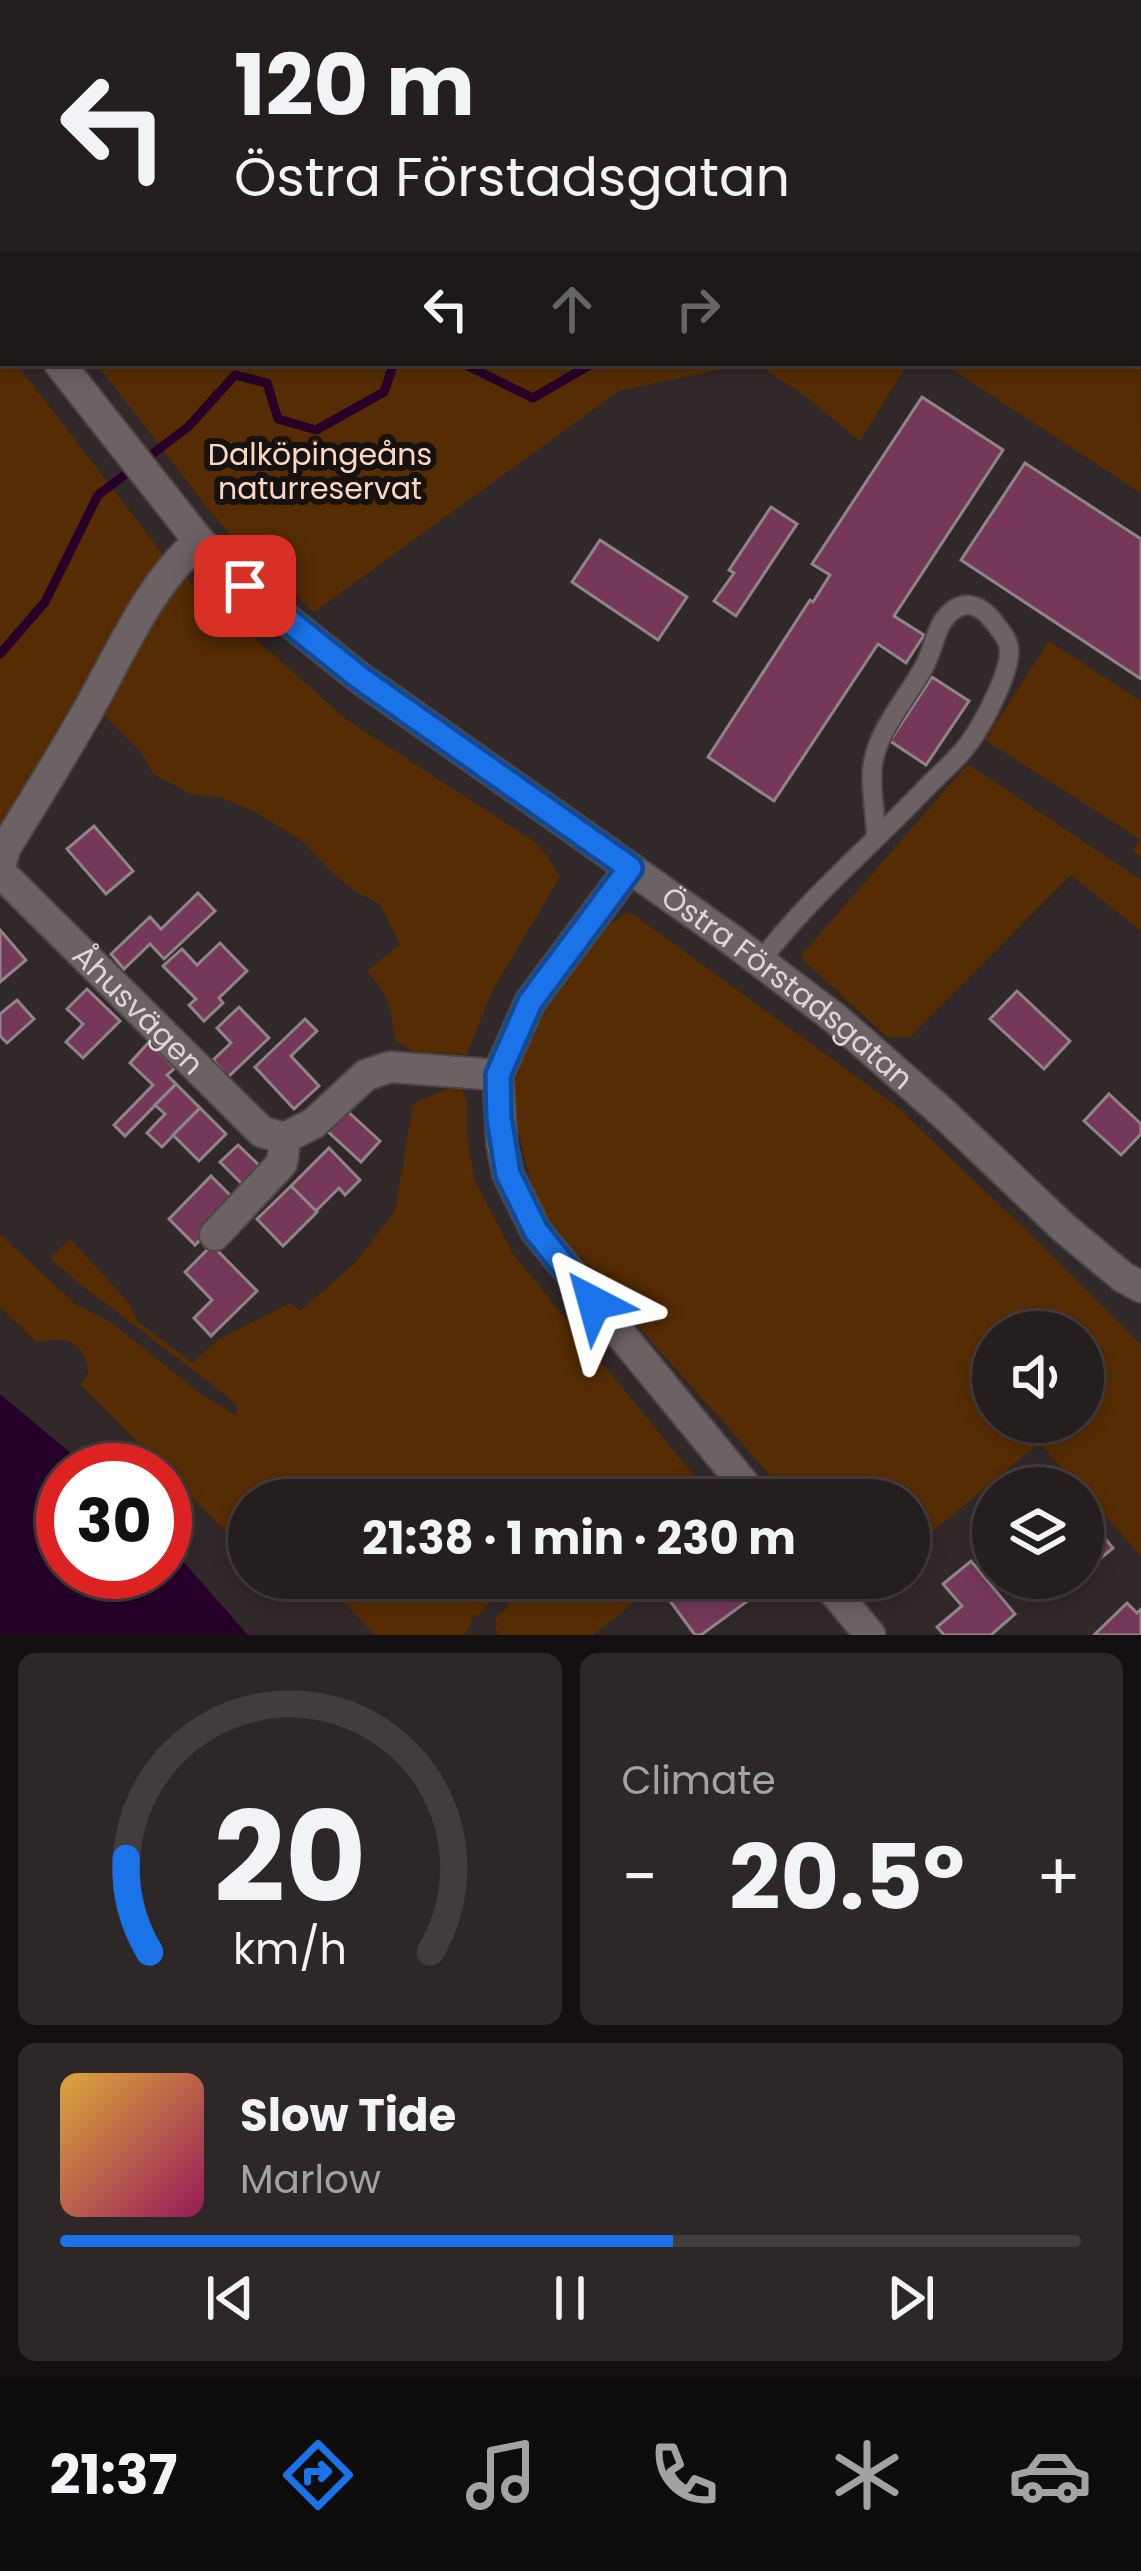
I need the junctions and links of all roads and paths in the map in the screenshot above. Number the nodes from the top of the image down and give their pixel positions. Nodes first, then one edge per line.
1 (61, 366) edge
2 (199, 541) junction
3 (876, 838) junction
4 (630, 868) junction
5 (0, 869) edge
6 (760, 962) junction
7 (498, 1075) junction
8 (284, 1138) junction
9 (215, 1235) dead end
10 (1141, 1287) edge
11 (741, 1479) edge
12 (840, 1599) edge
13 (870, 1635) edge

1 - 2 street, Östra Förstadsgatan
2 - 4 street, Östra Förstadsgatan
2 - 5 street, Åhusvägen
3 - 3 lane
3 - 6 lane
4 - 6 street, Östra Förstadsgatan
4 - 7 street
5 - 8 street, Åhusvägen
6 - 10 street, Östra Förstadsgatan
7 - 8 street
7 - 11 street
8 - 9 street
12 - 13 street

